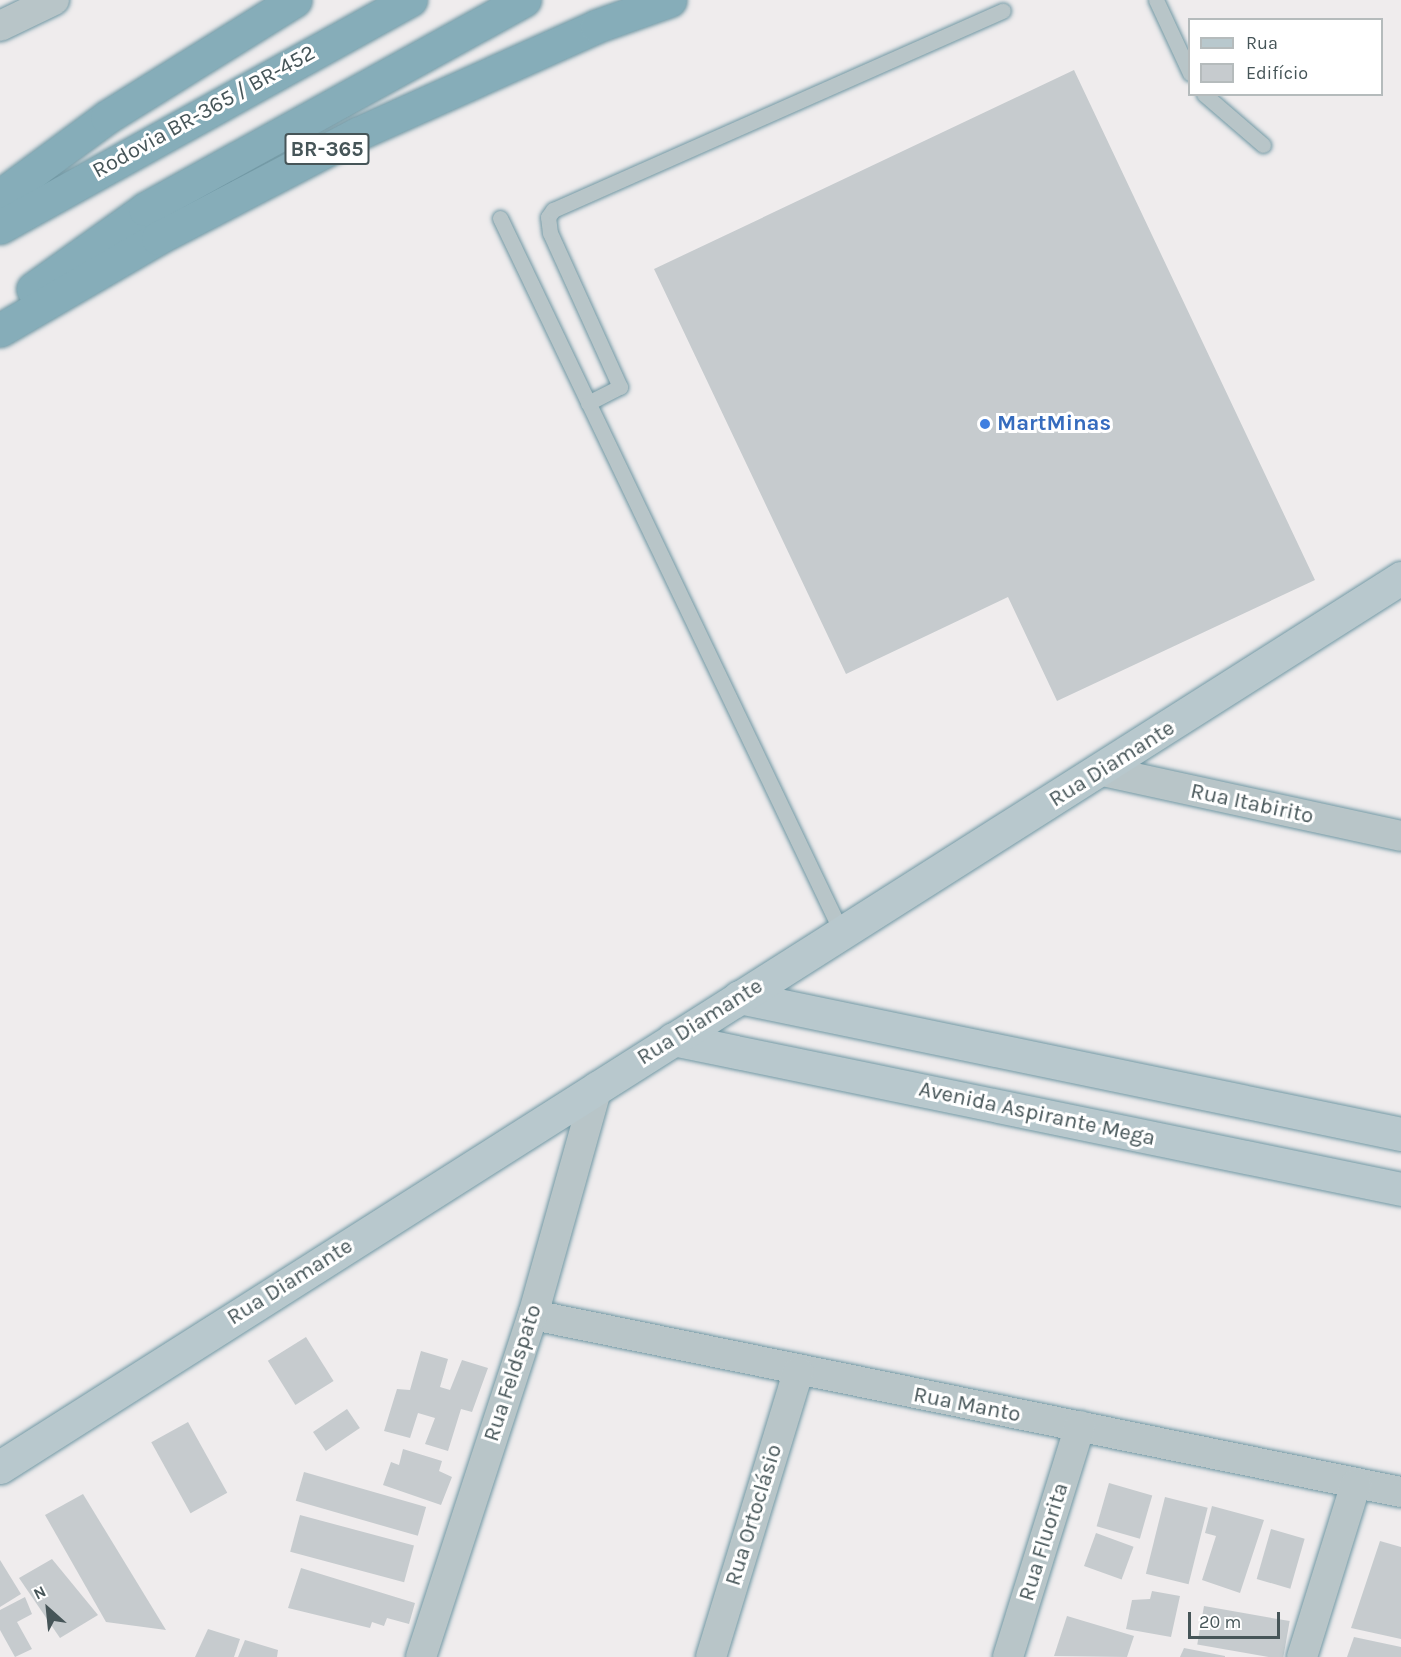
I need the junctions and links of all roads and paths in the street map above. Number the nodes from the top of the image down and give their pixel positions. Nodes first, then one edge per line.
1 (54, 0) edge
2 (295, 0) edge
3 (410, 0) edge
4 (524, 0) edge
5 (670, 0) edge
6 (1156, 0) edge
7 (1003, 11) dead end
8 (0, 26) edge
9 (1188, 69) edge
10 (1206, 96) edge
11 (1263, 145) dead end
12 (0, 196) edge
13 (500, 218) dead end
14 (0, 227) edge
15 (0, 313) edge
16 (0, 330) edge
17 (588, 403) junction
18 (1401, 578) edge
19 (1103, 771) junction
20 (1401, 836) edge
21 (842, 933) junction
22 (739, 998) junction
23 (673, 1039) junction
24 (597, 1087) junction
25 (1401, 1134) edge
26 (1401, 1189) edge
27 (532, 1315) junction
28 (798, 1372) junction
29 (1080, 1426) junction
30 (0, 1467) edge
31 (1356, 1484) junction
32 (1401, 1492) edge
33 (421, 1657) edge
34 (711, 1657) edge
35 (1008, 1657) edge
36 (1302, 1657) edge

1 - 8 street
2 - 12 highway, Rodovia BR-365 / BR-452
3 - 14 highway, Rodovia BR-365 / BR-452
4 - 15 highway, BR-365
5 - 16 highway, BR-365
6 - 9 lane
7 - 17 lane
10 - 11 lane
13 - 17 lane
17 - 21 lane
18 - 19 street, Rua Diamante
19 - 20 street, Rua Itabirito
19 - 21 street, Rua Diamante
21 - 22 street, Rua Diamante
22 - 23 street, Rua Diamante
22 - 25 street
23 - 24 street, Rua Diamante
23 - 26 street, Avenida Aspirante Mega
24 - 27 street, Rua Feldspato
24 - 30 street, Rua Diamante
27 - 28 street, Rua Manto
27 - 33 street, Rua Feldspato
28 - 29 street, Rua Manto
28 - 34 street, Rua Ortoclásio
29 - 31 street, Rua Manto
29 - 35 street, Rua Fluorita
31 - 32 street, Rua Manto
31 - 36 street

